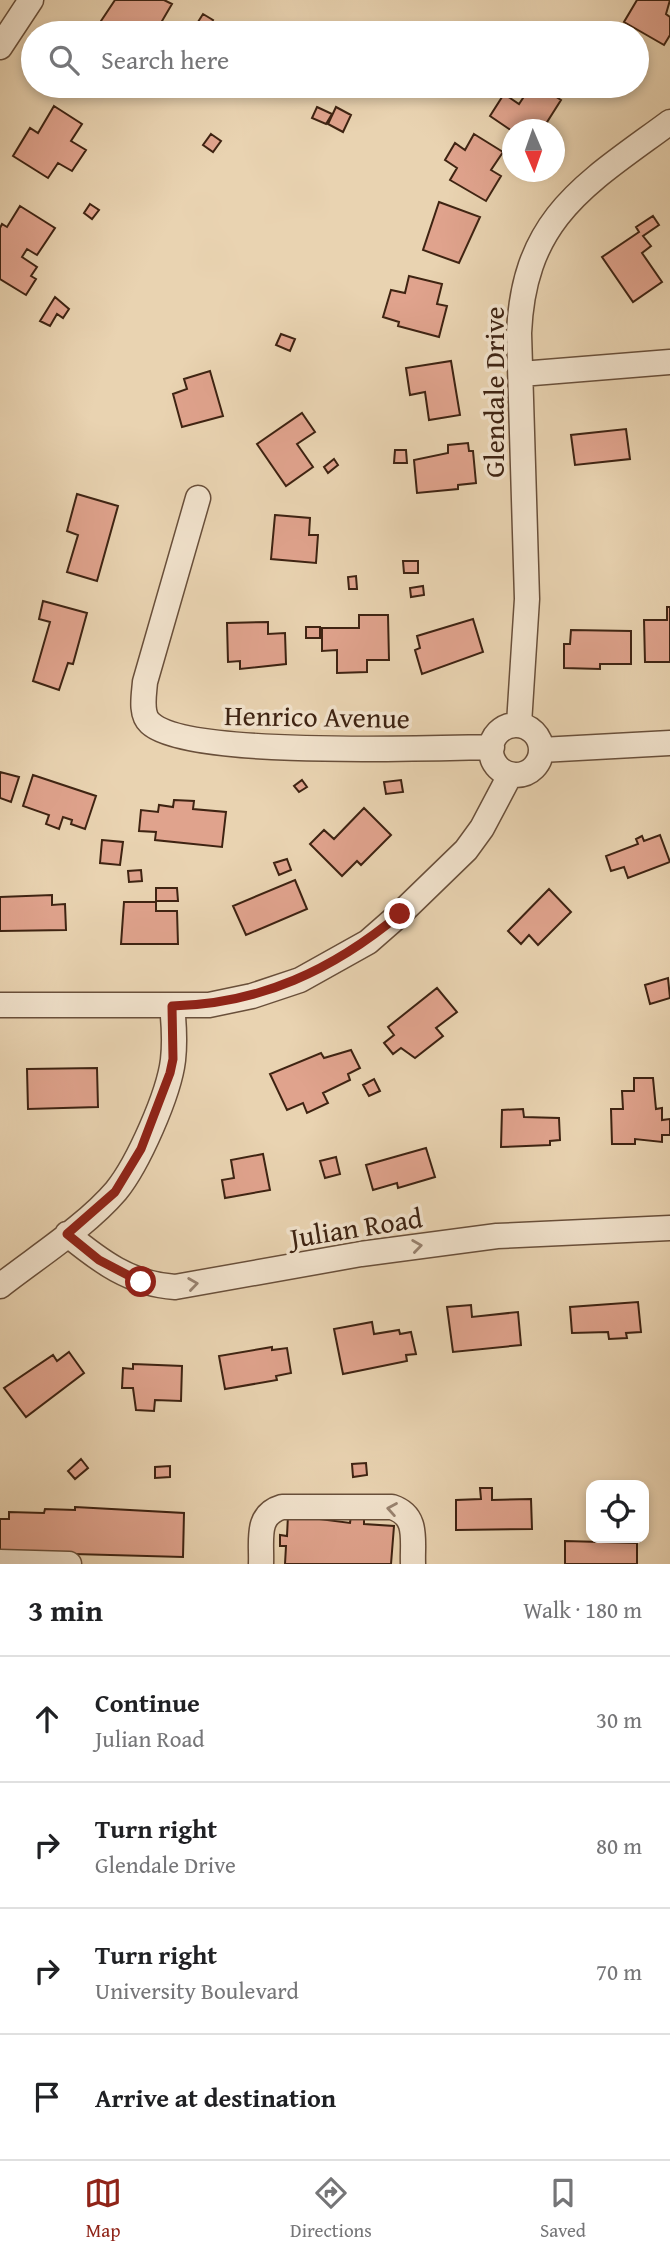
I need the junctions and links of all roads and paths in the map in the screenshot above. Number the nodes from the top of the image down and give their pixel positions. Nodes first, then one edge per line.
1 (31, 0) edge
2 (0, 47) edge
3 (670, 122) edge
4 (670, 362) edge
5 (521, 374) junction
6 (198, 498) dead end
7 (519, 724) junction
8 (670, 743) edge
9 (492, 747) junction
10 (541, 750) junction
11 (510, 775) junction
12 (0, 1005) edge
13 (172, 1006) junction
14 (670, 1228) edge
15 (67, 1234) junction
16 (0, 1286) edge
17 (0, 1562) edge
18 (69, 1564) edge
19 (261, 1564) edge
20 (413, 1564) edge

1 - 2 street
3 - 5 street, Glendale Drive
4 - 5 street
5 - 7 street, Glendale Drive
6 - 9 street, Henrico Avenue
7 - 9 street
7 - 10 street
8 - 10 street
9 - 11 street
10 - 11 street
11 - 13 street
12 - 13 street
13 - 15 street
15 -> 14 street, Julian Road
15 - 16 street
17 - 18 street
20 -> 19 street

